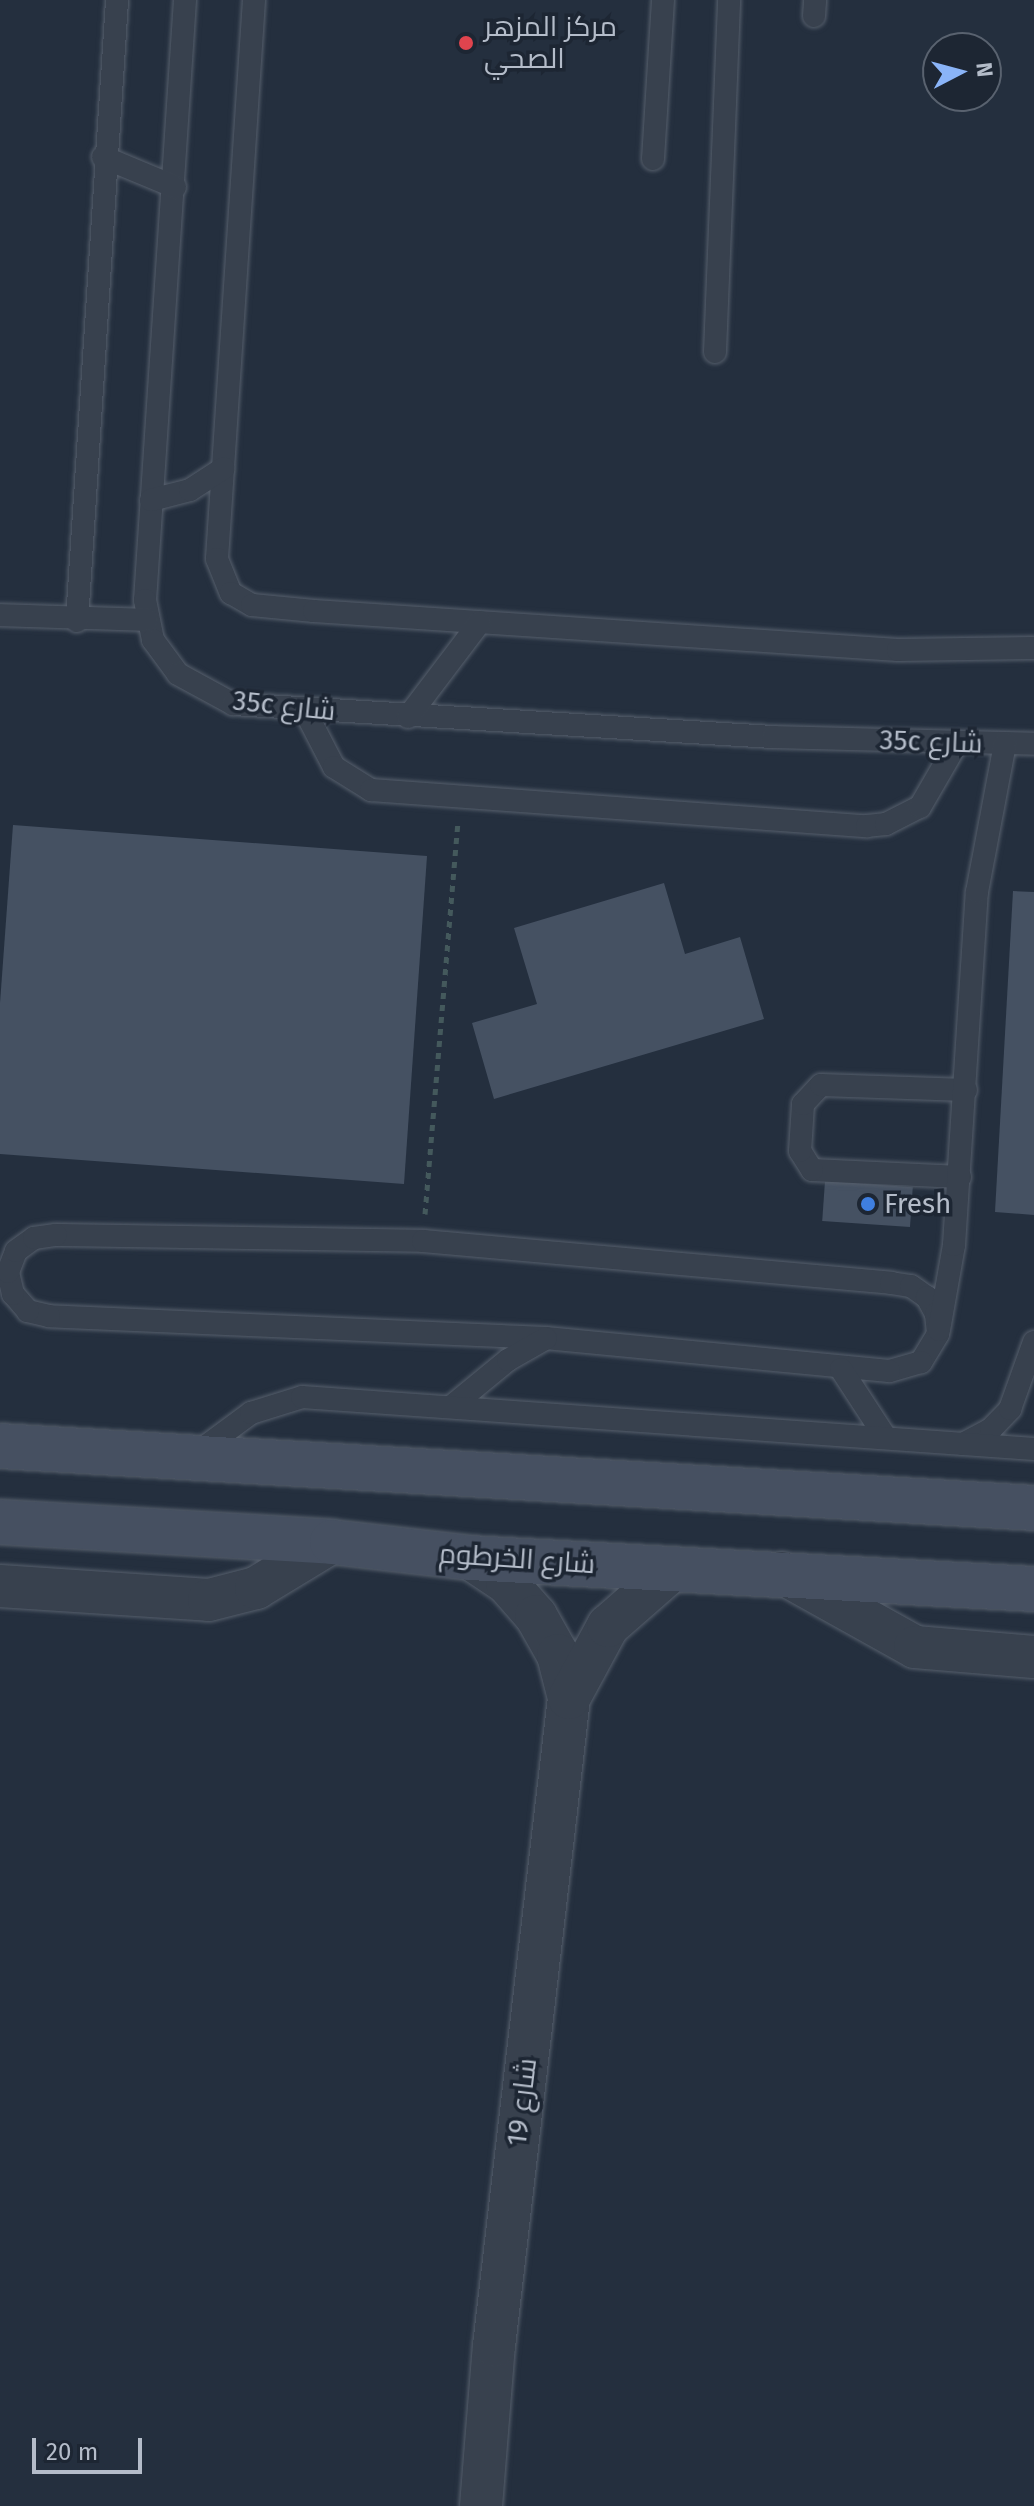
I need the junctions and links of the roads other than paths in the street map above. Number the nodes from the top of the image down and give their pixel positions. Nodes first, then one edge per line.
1 (117, 0) edge
2 (185, 0) edge
3 (254, 0) edge
4 (663, 0) edge
5 (729, 0) edge
6 (103, 157) junction
7 (653, 159) dead end
8 (175, 187) junction
9 (715, 352) dead end
10 (224, 468) junction
11 (151, 500) junction
12 (0, 615) edge
13 (147, 620) junction
14 (77, 621) junction
15 (480, 622) junction
16 (1034, 648) edge
17 (304, 709) junction
18 (408, 717) junction
19 (957, 743) junction
20 (1005, 744) junction
21 (1034, 744) edge
22 (966, 1090) junction
23 (960, 1177) junction
24 (938, 1334) junction
25 (546, 1338) junction
26 (1034, 1342) edge
27 (841, 1369) junction
28 (452, 1406) junction
29 (884, 1435) junction
30 (963, 1444) junction
31 (0, 1446) edge
32 (1034, 1449) edge
33 (192, 1456) junction
34 (1034, 1508) edge
35 (0, 1522) edge
36 (332, 1542) junction
37 (470, 1558) junction
38 (672, 1570) junction
39 (781, 1573) junction
40 (0, 1586) edge
41 (1034, 1589) edge
42 (1034, 1657) edge
43 (569, 1698) junction
44 (481, 2506) edge

1 - 6 lane
2 - 8 lane, 35c شارع
3 - 10 lane
4 - 7 lane
5 - 9 lane
6 - 8 lane
6 - 14 lane
8 - 11 lane, 35c شارع
10 - 11 lane
10 - 15 lane
11 - 13 lane, 35c شارع
12 - 14 lane
13 - 14 lane
13 - 17 lane, 35c شارع
15 - 16 lane
15 - 18 lane
17 - 18 lane, 35c شارع
17 - 19 lane
18 - 19 lane, 35c شارع
19 - 20 lane, 35c شارع
20 - 21 lane, 35c شارع
20 - 22 lane
22 - 23 lane
22 - 23 lane
23 - 24 lane
24 - 25 lane
24 - 27 lane
25 - 27 lane
25 - 28 lane
26 - 30 lane
27 - 29 lane
28 - 29 lane
28 - 33 lane
29 - 30 lane
30 - 32 lane
31 - 33 main road
33 - 34 main road
35 - 36 main road, شارع الخرطوم
36 - 37 main road, شارع الخرطوم
36 - 40 street
37 - 38 main road, شارع الخرطوم
37 - 43 street, شارع 19
38 - 39 main road, شارع الخرطوم
38 - 43 street, شارع 19
39 - 41 main road, شارع الخرطوم
39 - 42 street
43 - 44 street, شارع 19

